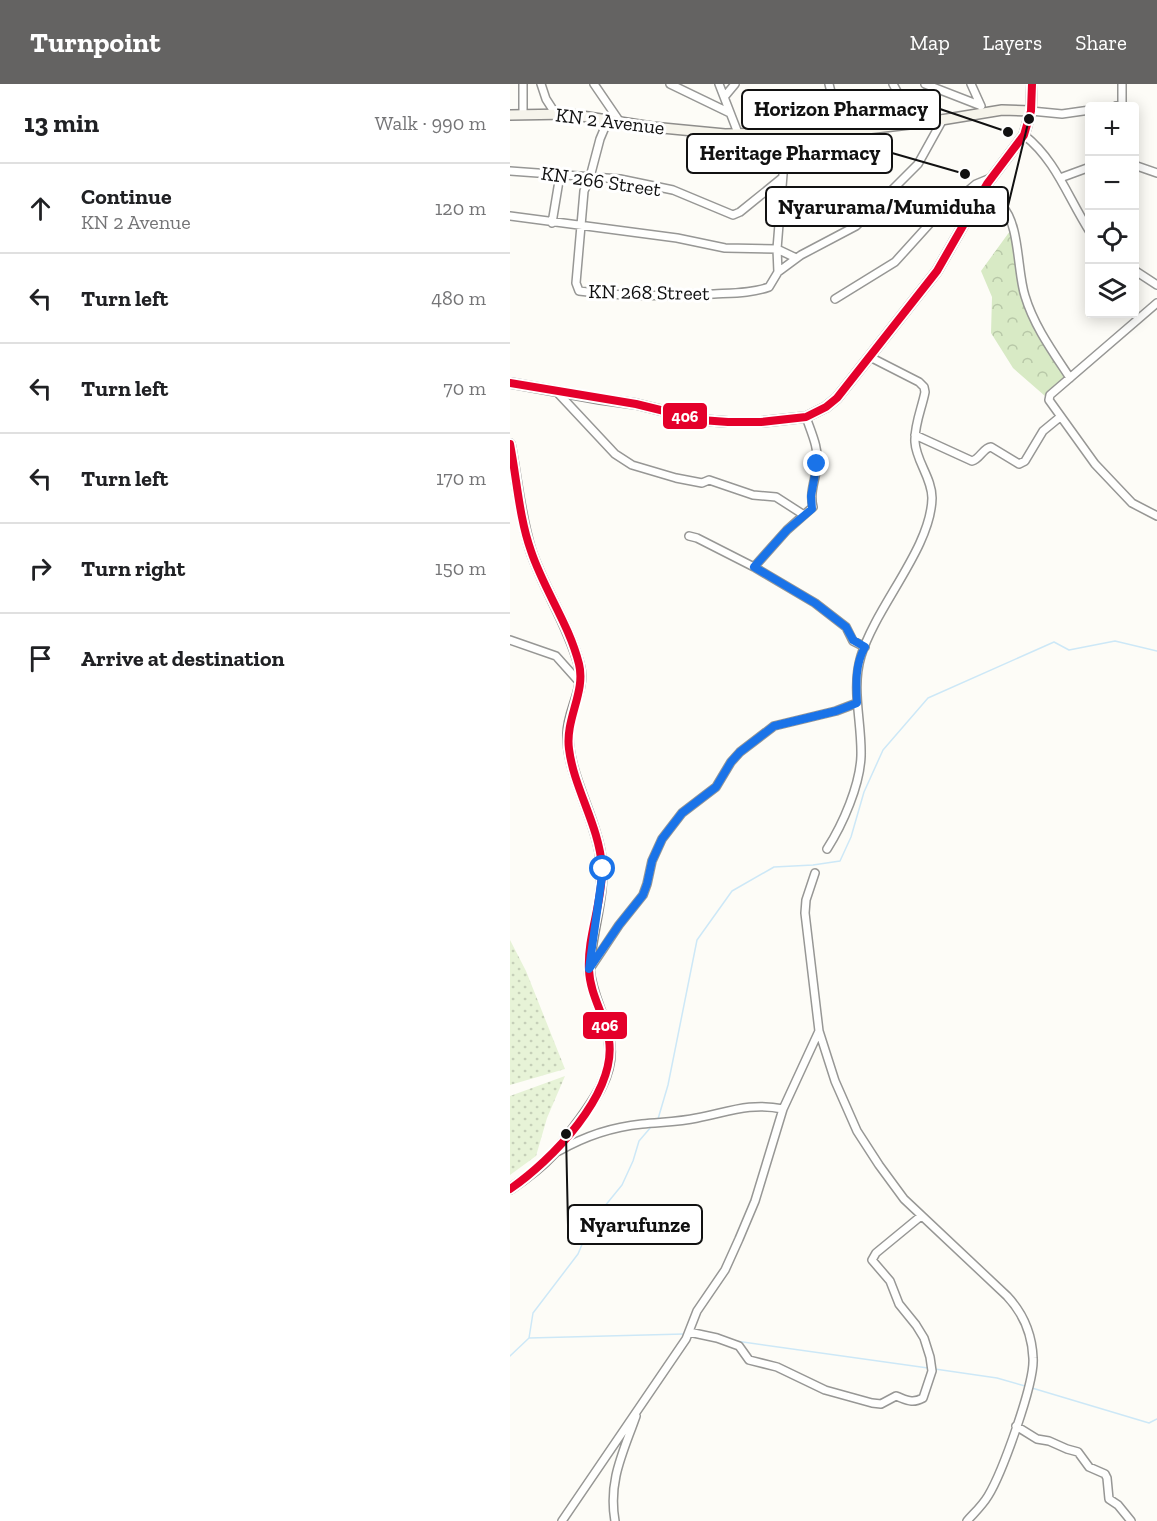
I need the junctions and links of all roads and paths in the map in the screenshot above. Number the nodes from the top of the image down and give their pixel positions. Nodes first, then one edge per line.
1 (523, 84) edge
2 (541, 84) edge
3 (594, 84) edge
4 (670, 84) edge
5 (719, 84) edge
6 (735, 84) edge
7 (829, 84) edge
8 (893, 84) edge
9 (925, 84) edge
10 (971, 84) edge
11 (1032, 84) edge
12 (1122, 84) edge
13 (724, 96) junction
14 (1122, 102) edge
15 (982, 108) junction
16 (1031, 111) junction
17 (1085, 111) edge
18 (555, 113) junction
19 (730, 113) junction
20 (523, 114) junction
21 (510, 115) edge
22 (943, 119) junction
23 (608, 120) junction
24 (620, 122) junction
25 (914, 123) junction
26 (841, 132) junction
27 (738, 133) junction
28 (789, 133) junction
29 (1024, 135) junction
30 (1139, 167) edge
31 (1085, 169) edge
32 (510, 171) edge
33 (1157, 172) edge
34 (560, 175) junction
35 (590, 177) junction
36 (993, 177) junction
37 (782, 178) junction
38 (1060, 178) junction
39 (982, 194) junction
40 (510, 216) edge
41 (552, 223) junction
42 (1085, 225) edge
43 (582, 227) junction
44 (777, 249) junction
45 (796, 258) junction
46 (778, 272) junction
47 (1139, 273) edge
48 (1157, 285) edge
49 (835, 298) dead end
50 (1157, 303) edge
51 (870, 357) junction
52 (1070, 378) junction
53 (510, 383) edge
54 (556, 392) junction
55 (806, 417) junction
56 (1060, 417) junction
57 (915, 435) junction
58 (510, 444) edge
59 (804, 515) junction
60 (1157, 516) edge
61 (689, 536) dead end
62 (754, 567) junction
63 (510, 640) edge
64 (865, 647) junction
65 (581, 684) junction
66 (857, 703) junction
67 (827, 849) dead end
68 (815, 873) dead end
69 (589, 969) junction
70 (819, 1031) junction
71 (783, 1109) junction
72 (554, 1153) junction
73 (510, 1189) edge
74 (921, 1216) junction
75 (689, 1332) junction
76 (639, 1408) junction
77 (1016, 1426) junction
78 (562, 1521) edge
79 (615, 1521) edge
80 (967, 1521) edge
81 (1131, 1521) edge

1 - 20 street
2 - 18 street
3 - 24 street
4 - 19 street
5 - 13 street
6 - 13 street
7 - 26 street
8 - 25 street
9 - 15 street
10 - 15 street
11 - 16 main road
12 - 14 street
13 - 19 street
15 - 16 main road, KN 2 Avenue
15 - 22 main road, KN 2 Avenue
16 - 17 street
16 - 29 main road
18 - 20 main road, KN 2 Avenue
18 - 23 main road, KN 2 Avenue
19 - 27 street
20 - 21 main road, KN 2 Avenue
22 - 25 main road, KN 2 Avenue
22 - 45 street
23 - 24 main road, KN 2 Avenue
23 - 35 street, KN 268 Street
24 - 27 main road, KN 2 Avenue
25 - 26 main road, KN 2 Avenue
26 - 28 main road, KN 2 Avenue
27 - 28 main road, KN 2 Avenue
28 - 37 street
29 - 36 main road
29 - 38 street
30 - 33 street
31 - 38 street
32 - 34 street, KN 266 Street
34 - 35 street, KN 266 Street
34 - 41 street
35 - 37 street, KN 266 Street
35 - 43 street, KN 268 Street
36 - 39 main road
36 - 49 street
37 - 44 street
38 - 42 street
39 - 51 main road
39 - 52 street
40 - 41 street
41 - 43 street
43 - 44 street
43 - 46 street, KN 268 Street
44 - 45 street
44 - 46 street
45 - 46 street
47 - 48 street
50 - 52 street
51 - 55 main road
51 - 57 street
52 - 56 street
53 - 54 main road
54 - 55 main road
54 - 59 street
55 - 59 street
56 - 57 street
56 - 60 street
57 - 64 street
58 - 65 main road
59 - 62 street
61 - 62 street
62 - 64 street
63 - 65 street
64 - 66 street
65 - 69 main road
66 - 67 street
66 - 69 street
68 - 70 street
69 - 72 main road
70 - 71 street
70 - 74 street
71 - 72 street
71 - 75 street
72 - 73 main road
74 - 75 street
74 - 77 street
75 - 76 street
76 - 78 street
76 - 79 street
77 - 80 street
77 - 81 street

